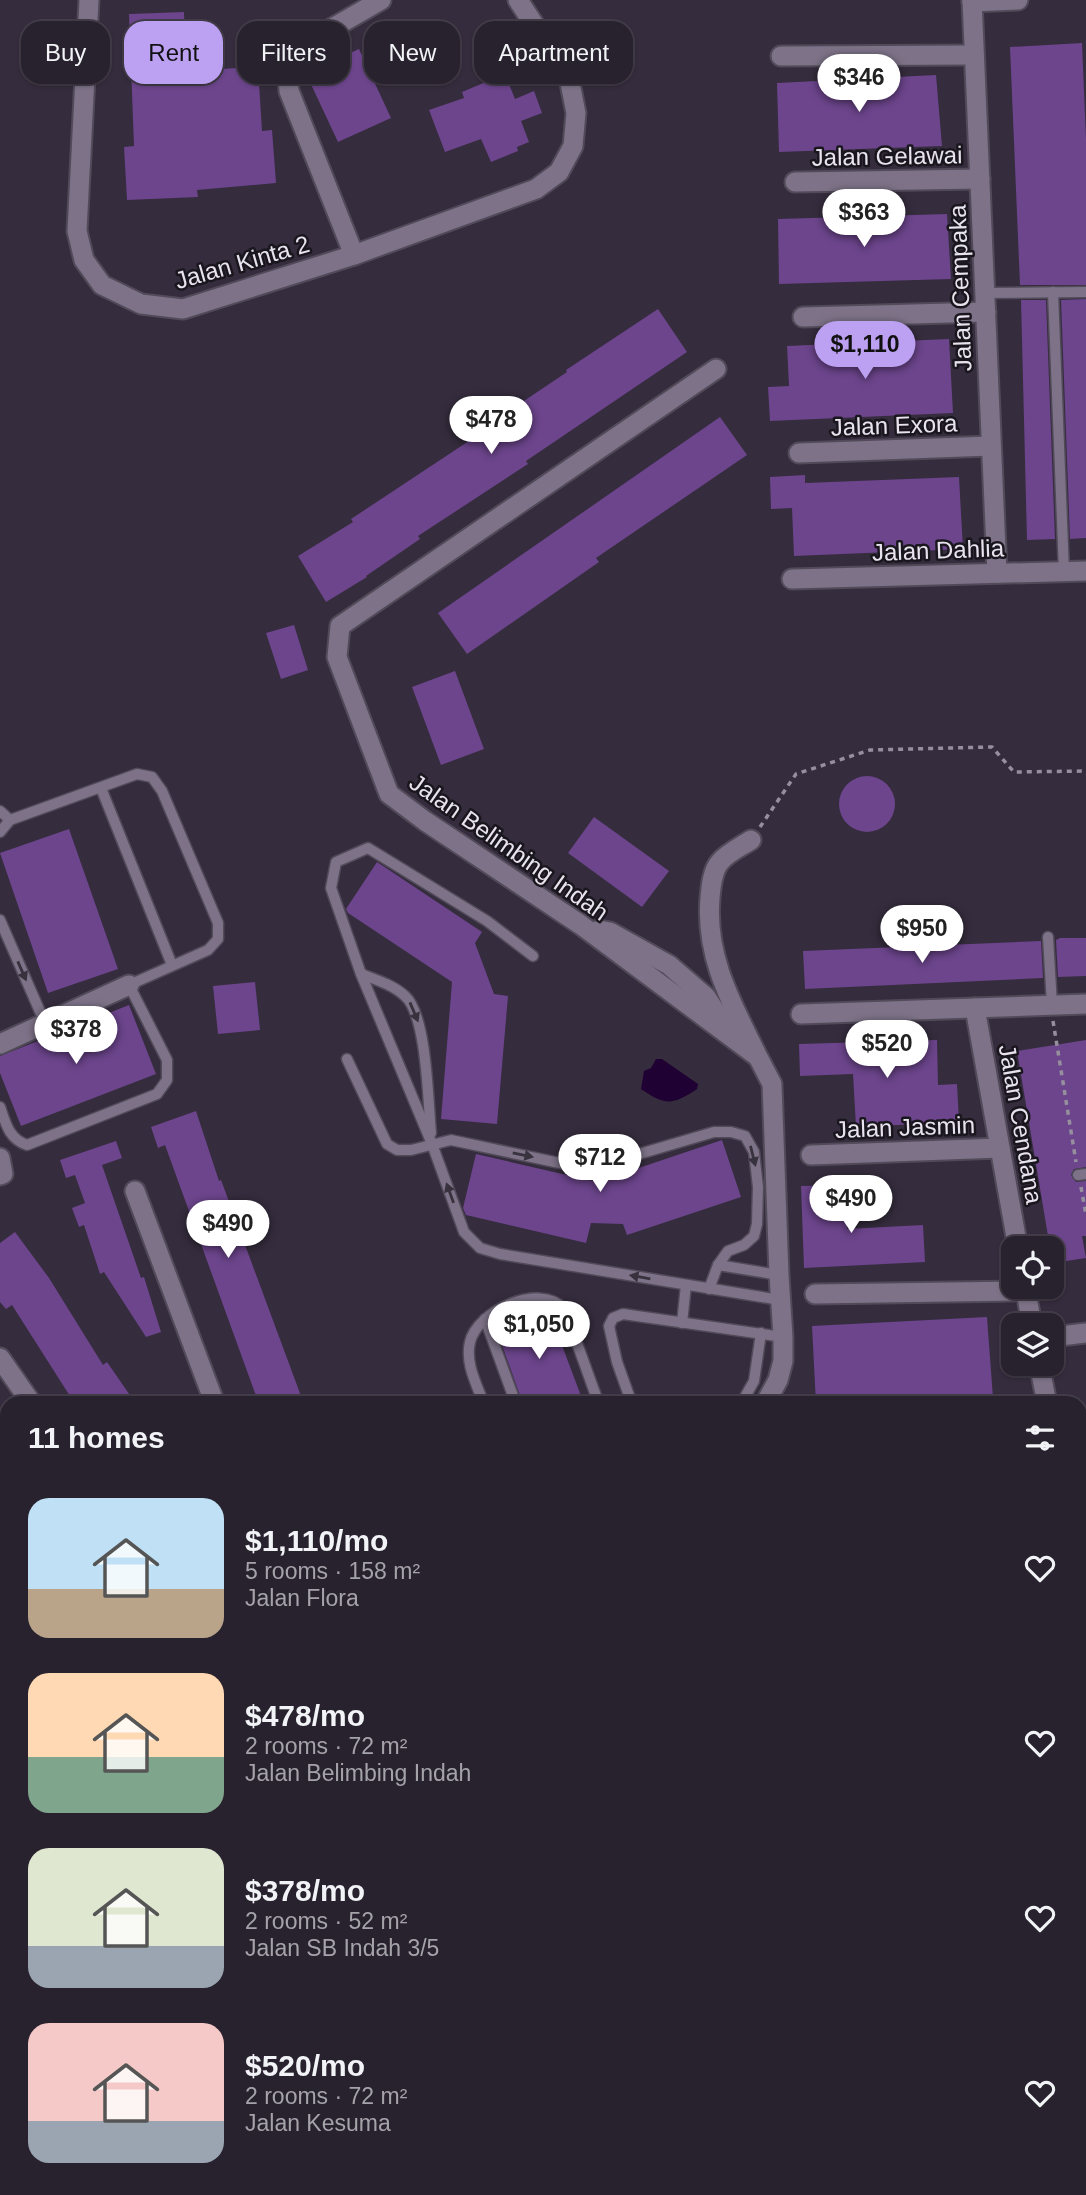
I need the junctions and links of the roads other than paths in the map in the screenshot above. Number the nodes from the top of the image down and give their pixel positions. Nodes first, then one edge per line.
1 (89, 0) edge
2 (381, 0) edge
3 (518, 0) edge
4 (1018, 0) edge
5 (972, 1) edge
6 (974, 55) junction
7 (781, 56) dead end
8 (980, 179) junction
9 (794, 182) dead end
10 (354, 255) junction
11 (1053, 292) junction
12 (1086, 292) edge
13 (985, 303) junction
14 (803, 317) dead end
15 (716, 369) dead end
16 (991, 446) junction
17 (799, 453) dead end
18 (1086, 571) edge
19 (1065, 572) junction
20 (997, 573) junction
21 (792, 579) dead end
22 (100, 788) junction
23 (0, 811) edge
24 (10, 820) junction
25 (0, 832) edge
26 (751, 840) road end
27 (0, 920) edge
28 (1048, 937) dead end
29 (533, 956) dead end
30 (172, 965) junction
31 (361, 974) junction
32 (130, 985) junction
33 (1086, 1004) edge
34 (1052, 1005) junction
35 (975, 1009) junction
36 (801, 1014) dead end
37 (45, 1023) junction
38 (0, 1044) edge
39 (758, 1057) junction
40 (347, 1059) dead end
41 (0, 1107) edge
42 (432, 1144) junction
43 (1000, 1148) junction
44 (811, 1155) dead end
45 (135, 1191) dead end
46 (1016, 1236) edge
47 (718, 1265) junction
48 (779, 1275) junction
49 (686, 1285) junction
50 (709, 1289) junction
51 (1001, 1289) edge
52 (815, 1294) dead end
53 (780, 1300) junction
54 (485, 1319) junction
55 (682, 1322) junction
56 (761, 1333) junction
57 (1086, 1333) edge
58 (1064, 1336) edge
59 (783, 1337) junction
60 (0, 1358) edge
61 (1042, 1376) edge
62 (26, 1396) edge
63 (212, 1396) edge
64 (481, 1396) edge
65 (513, 1396) edge
66 (596, 1396) edge
67 (629, 1396) edge
68 (746, 1396) edge
69 (773, 1396) edge
70 (1046, 1396) edge

1 - 10 street, Jalan Kinta 2
2 - 10 street, Jalan Kinta 2
3 - 10 street, Jalan Kinta 2
4 - 5 street
5 - 6 street, Jalan Cempaka
6 - 7 street
6 - 8 street, Jalan Cempaka
8 - 9 street, Jalan Gelawai
8 - 13 street, Jalan Cempaka
11 - 12 lane
11 - 13 lane
11 - 19 lane
13 - 14 street
13 - 16 street, Jalan Cempaka
15 - 39 street, Jalan Belimbing Indah
16 - 17 street, Jalan Exora
16 - 20 street, Jalan Cempaka
18 - 19 street, Jalan Dahlia
19 - 20 street, Jalan Dahlia
20 - 21 street, Jalan Dahlia
22 - 24 lane
22 - 30 lane
22 - 30 lane
23 - 24 lane
24 - 25 lane
26 - 39 street
27 -> 37 lane
28 - 34 lane
29 - 31 lane
30 - 32 lane
31 - 42 lane
31 -> 42 lane
32 - 37 street
32 - 41 lane
33 - 34 street
34 - 35 street
35 - 36 street
35 - 43 street, Jalan Cendana
37 - 38 street
39 - 48 street
40 - 42 lane
42 -> 47 lane
49 -> 42 lane
43 - 44 street, Jalan Jasmin
43 - 46 street, Jalan Cendana
45 - 63 street
47 - 48 lane
47 - 50 lane
48 - 53 street
49 - 50 lane
49 - 55 lane
50 - 53 lane
51 - 52 street
53 - 59 street
54 - 64 lane
54 - 65 lane
54 - 66 lane
55 - 56 lane
55 - 67 lane
56 - 59 lane
56 - 68 lane
57 - 58 street
59 - 69 street
60 - 62 street
61 - 70 street

